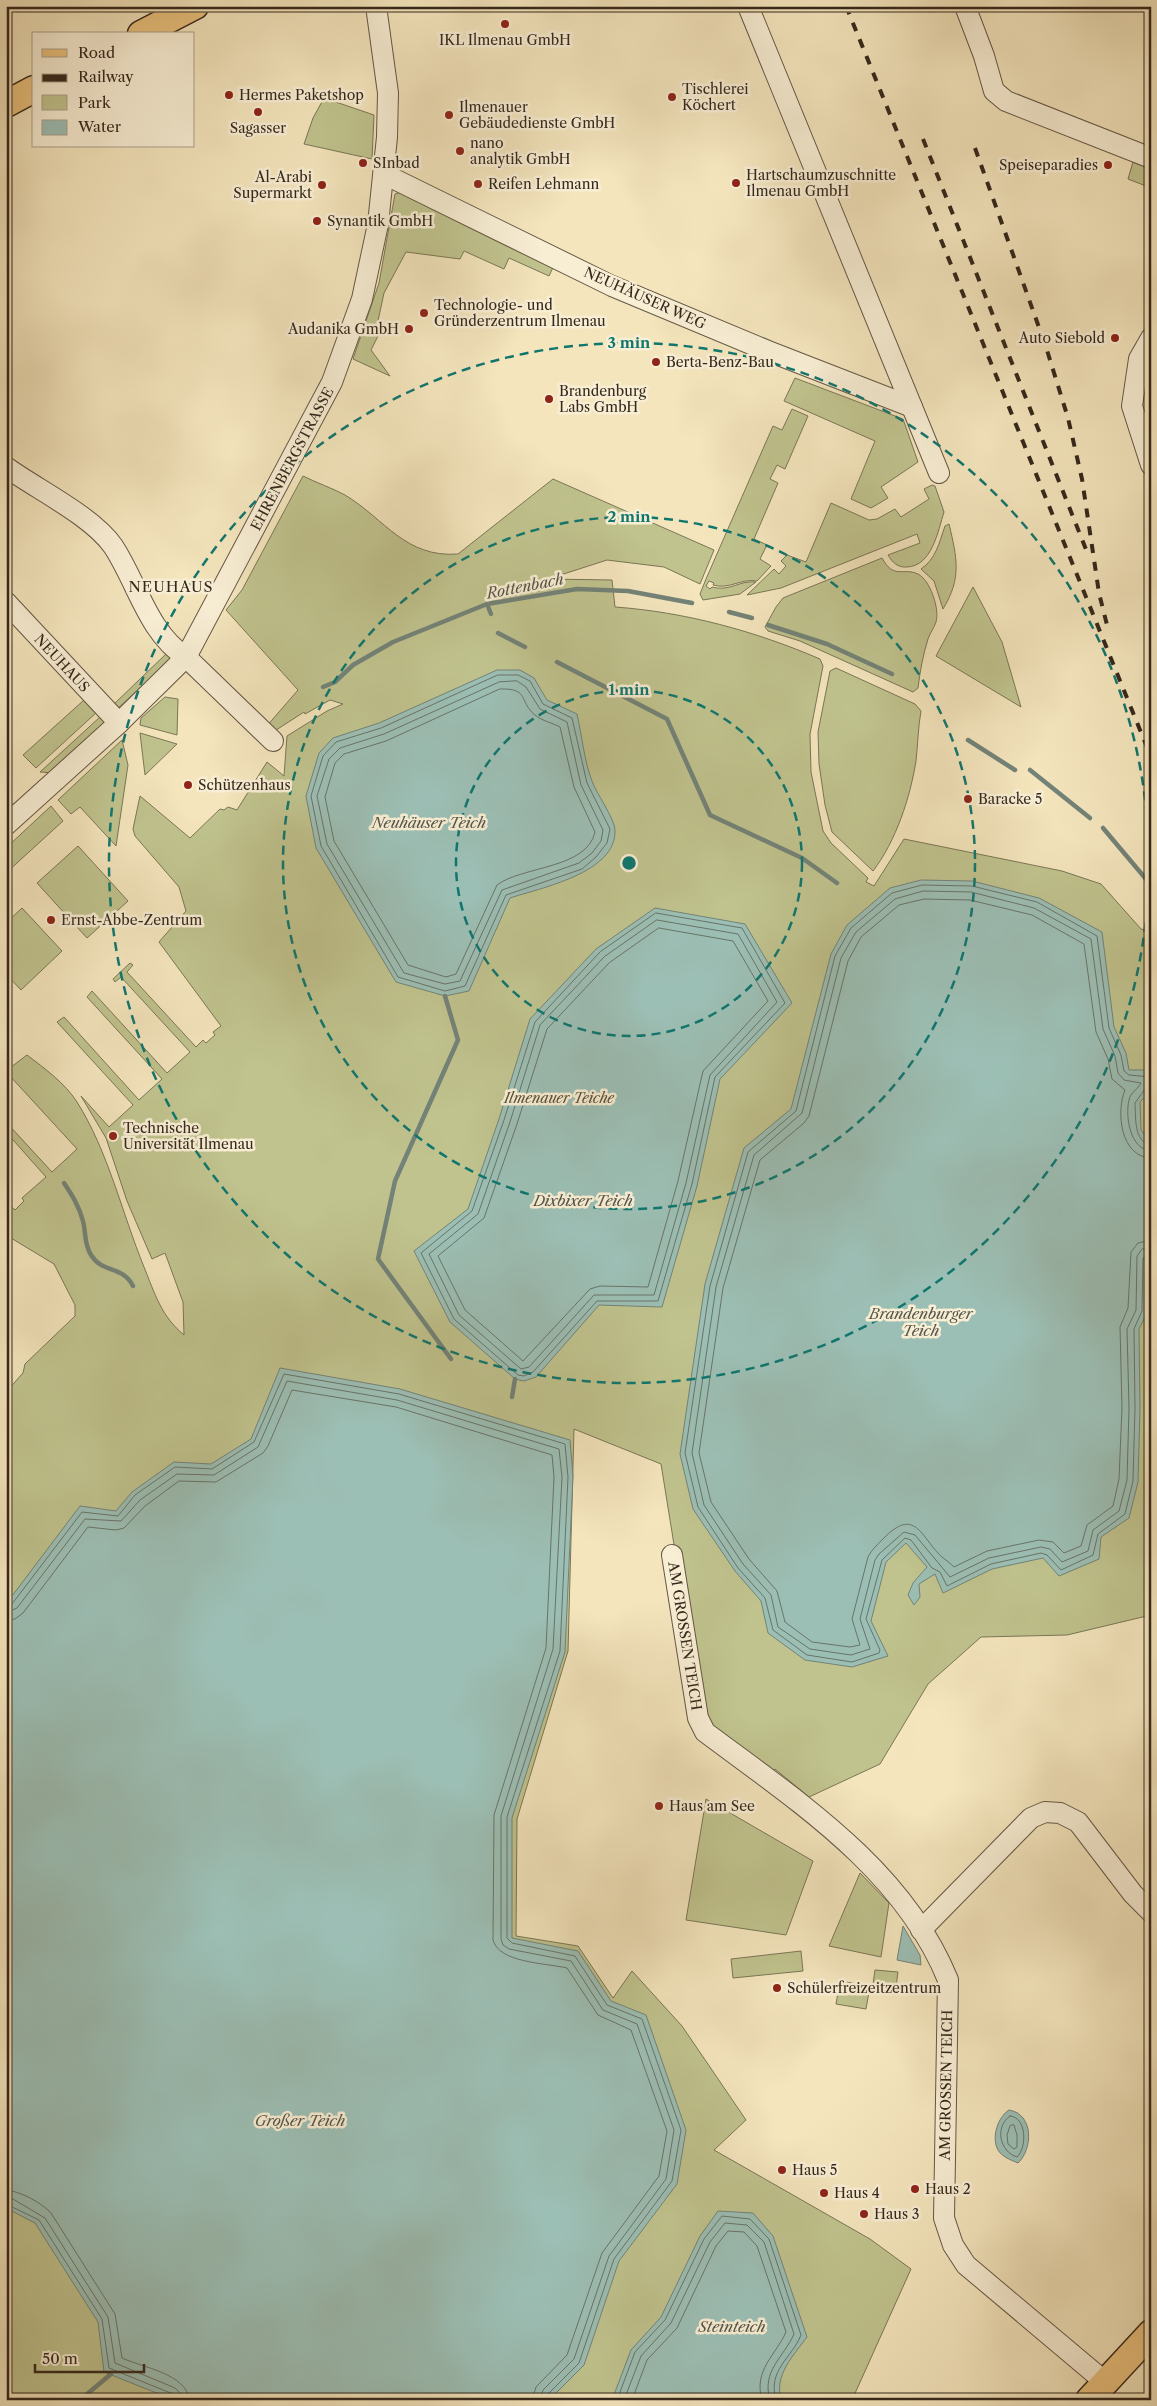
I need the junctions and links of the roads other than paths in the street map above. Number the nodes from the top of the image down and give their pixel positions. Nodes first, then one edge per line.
1 (195, 6) edge
2 (376, 6) edge
3 (748, 6) edge
4 (965, 6) edge
5 (146, 32) edge
6 (32, 90) edge
7 (6, 104) edge
8 (1151, 158) edge
9 (384, 174) junction
10 (1151, 338) edge
11 (912, 407) junction
12 (1144, 424) edge
13 (1151, 465) edge
14 (6, 467) edge
15 (939, 473) dead end
16 (6, 602) edge
17 (186, 657) junction
18 (118, 723) junction
19 (273, 741) dead end
20 (6, 825) edge
21 (672, 1555) dead end
22 (1151, 1912) edge
23 (921, 1930) junction
24 (1151, 2334) edge
25 (1097, 2391) edge

1 - 5 main road
2 - 9 street, EHRENBERGSTRASSE
3 - 11 street
4 - 8 street
6 - 7 main road
9 - 11 street, NEUHÄUSER WEG
9 - 17 street, EHRENBERGSTRASSE
10 - 12 street
11 - 15 street
12 - 13 street
14 - 17 street
16 - 18 street, NEUHAUS
17 - 18 street, EHRENBERGSTRASSE
17 - 19 street
18 - 20 street, EHRENBERGSTRASSE
21 - 23 street, AM GROSSEN TEICH
22 - 23 street
23 - 25 street, AM GROSSEN TEICH
24 - 25 main road

